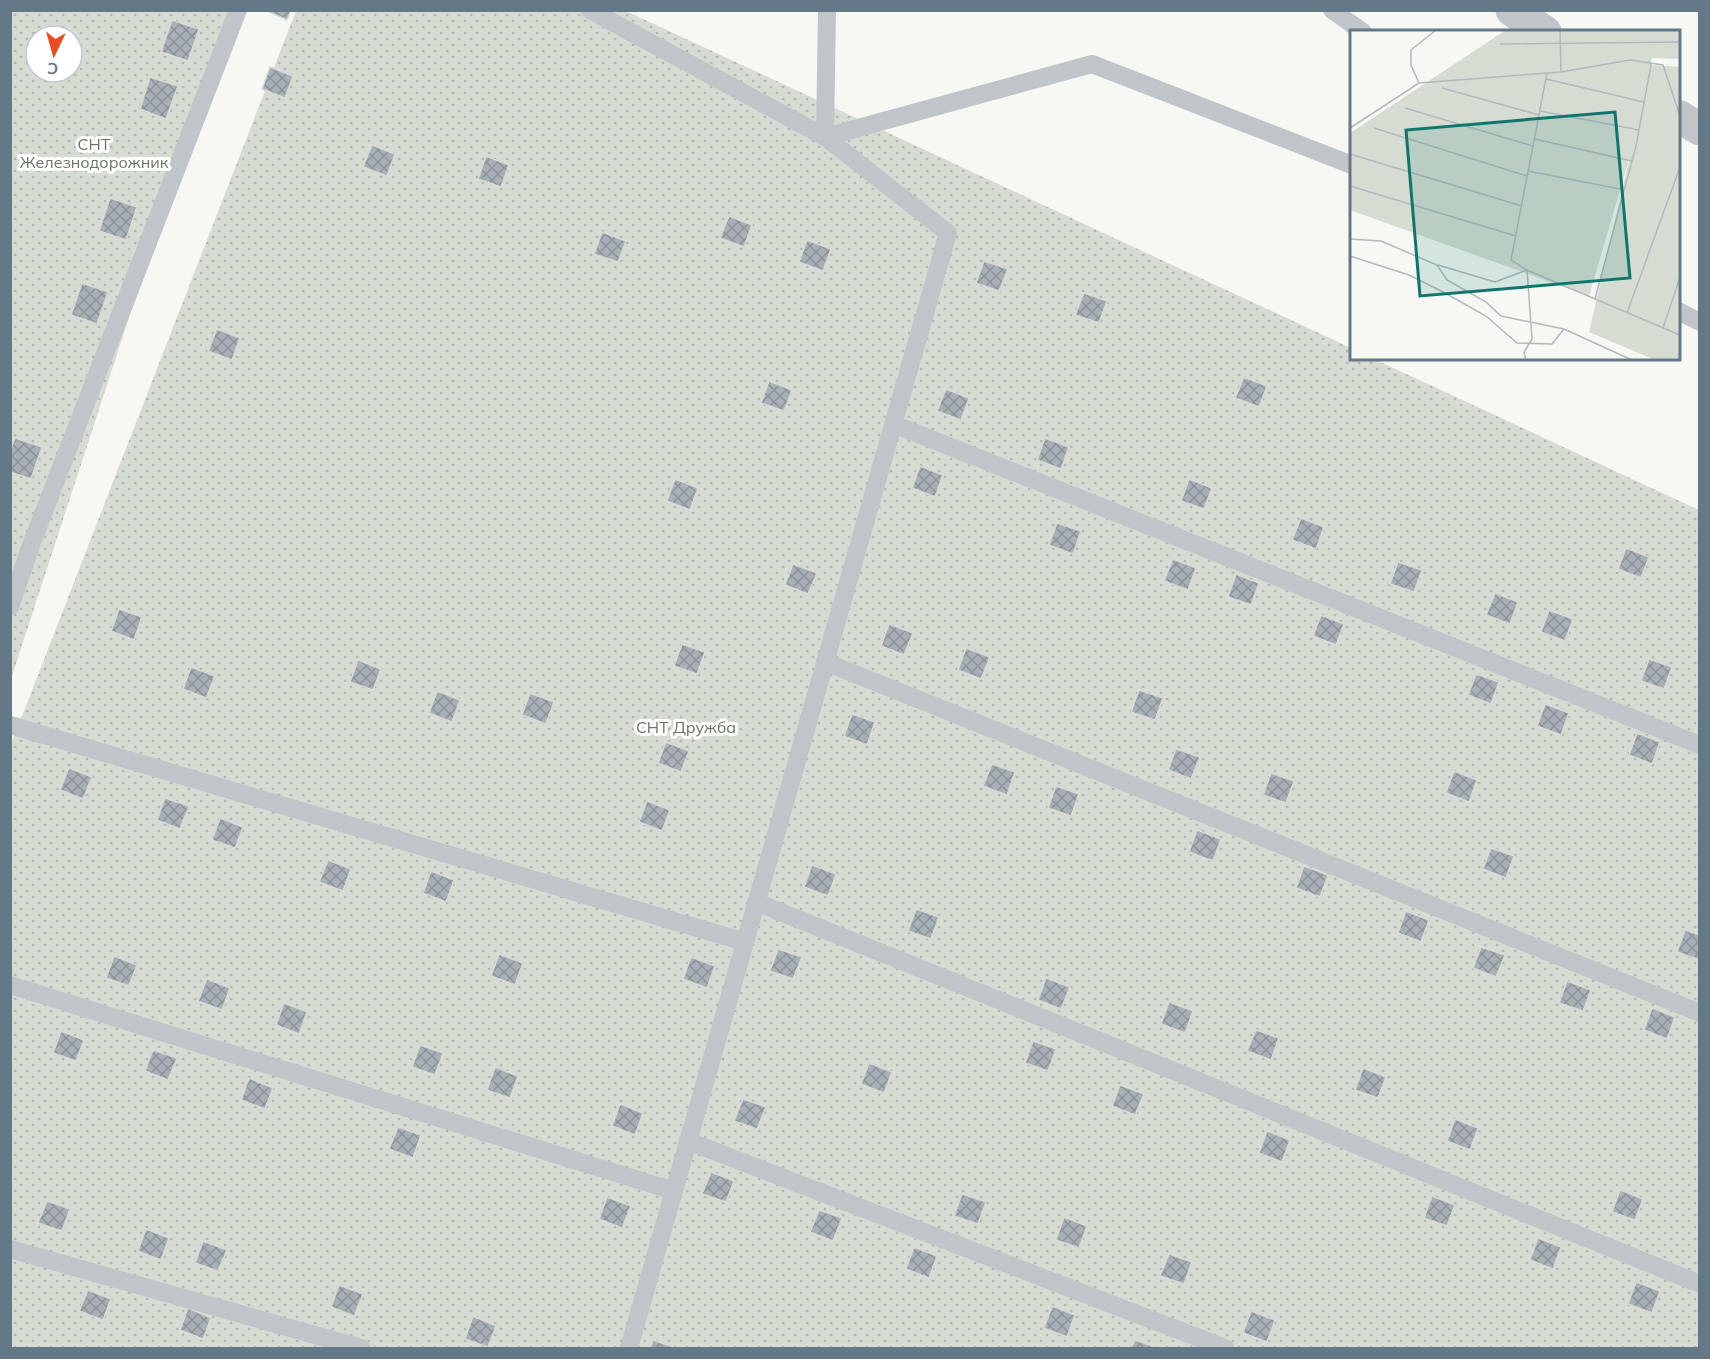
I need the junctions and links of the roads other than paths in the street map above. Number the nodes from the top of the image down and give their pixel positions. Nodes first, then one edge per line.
1 (238, 10) edge
2 (590, 10) edge
3 (827, 10) edge
4 (1332, 10) edge
5 (1512, 10) edge
6 (1360, 30) edge
7 (1542, 30) edge
8 (1680, 117) edge
9 (1700, 129) edge
10 (825, 137) junction
11 (1350, 164) edge
12 (1680, 312) edge
13 (1700, 322) edge
14 (893, 424) junction
15 (10, 607) edge
16 (825, 662) junction
17 (10, 725) edge
18 (1700, 746) edge
19 (756, 902) junction
20 (745, 942) junction
21 (10, 985) edge
22 (1700, 1013) edge
23 (688, 1141) junction
24 (674, 1191) junction
25 (10, 1249) edge
26 (1700, 1284) edge
27 (360, 1348) edge
28 (629, 1348) edge
29 (1225, 1348) edge

1 - 15 lane
2 - 10 lane
3 - 10 lane
4 - 6 lane
5 - 7 street
8 - 9 street
10 - 11 lane
10 - 14 lane
12 - 13 lane
14 - 16 lane
14 - 18 lane
16 - 19 lane
16 - 22 lane
17 - 20 lane
19 - 20 lane
19 - 26 lane
20 - 23 lane
21 - 24 lane
23 - 24 lane
23 - 29 lane
24 - 28 lane
25 - 27 lane

